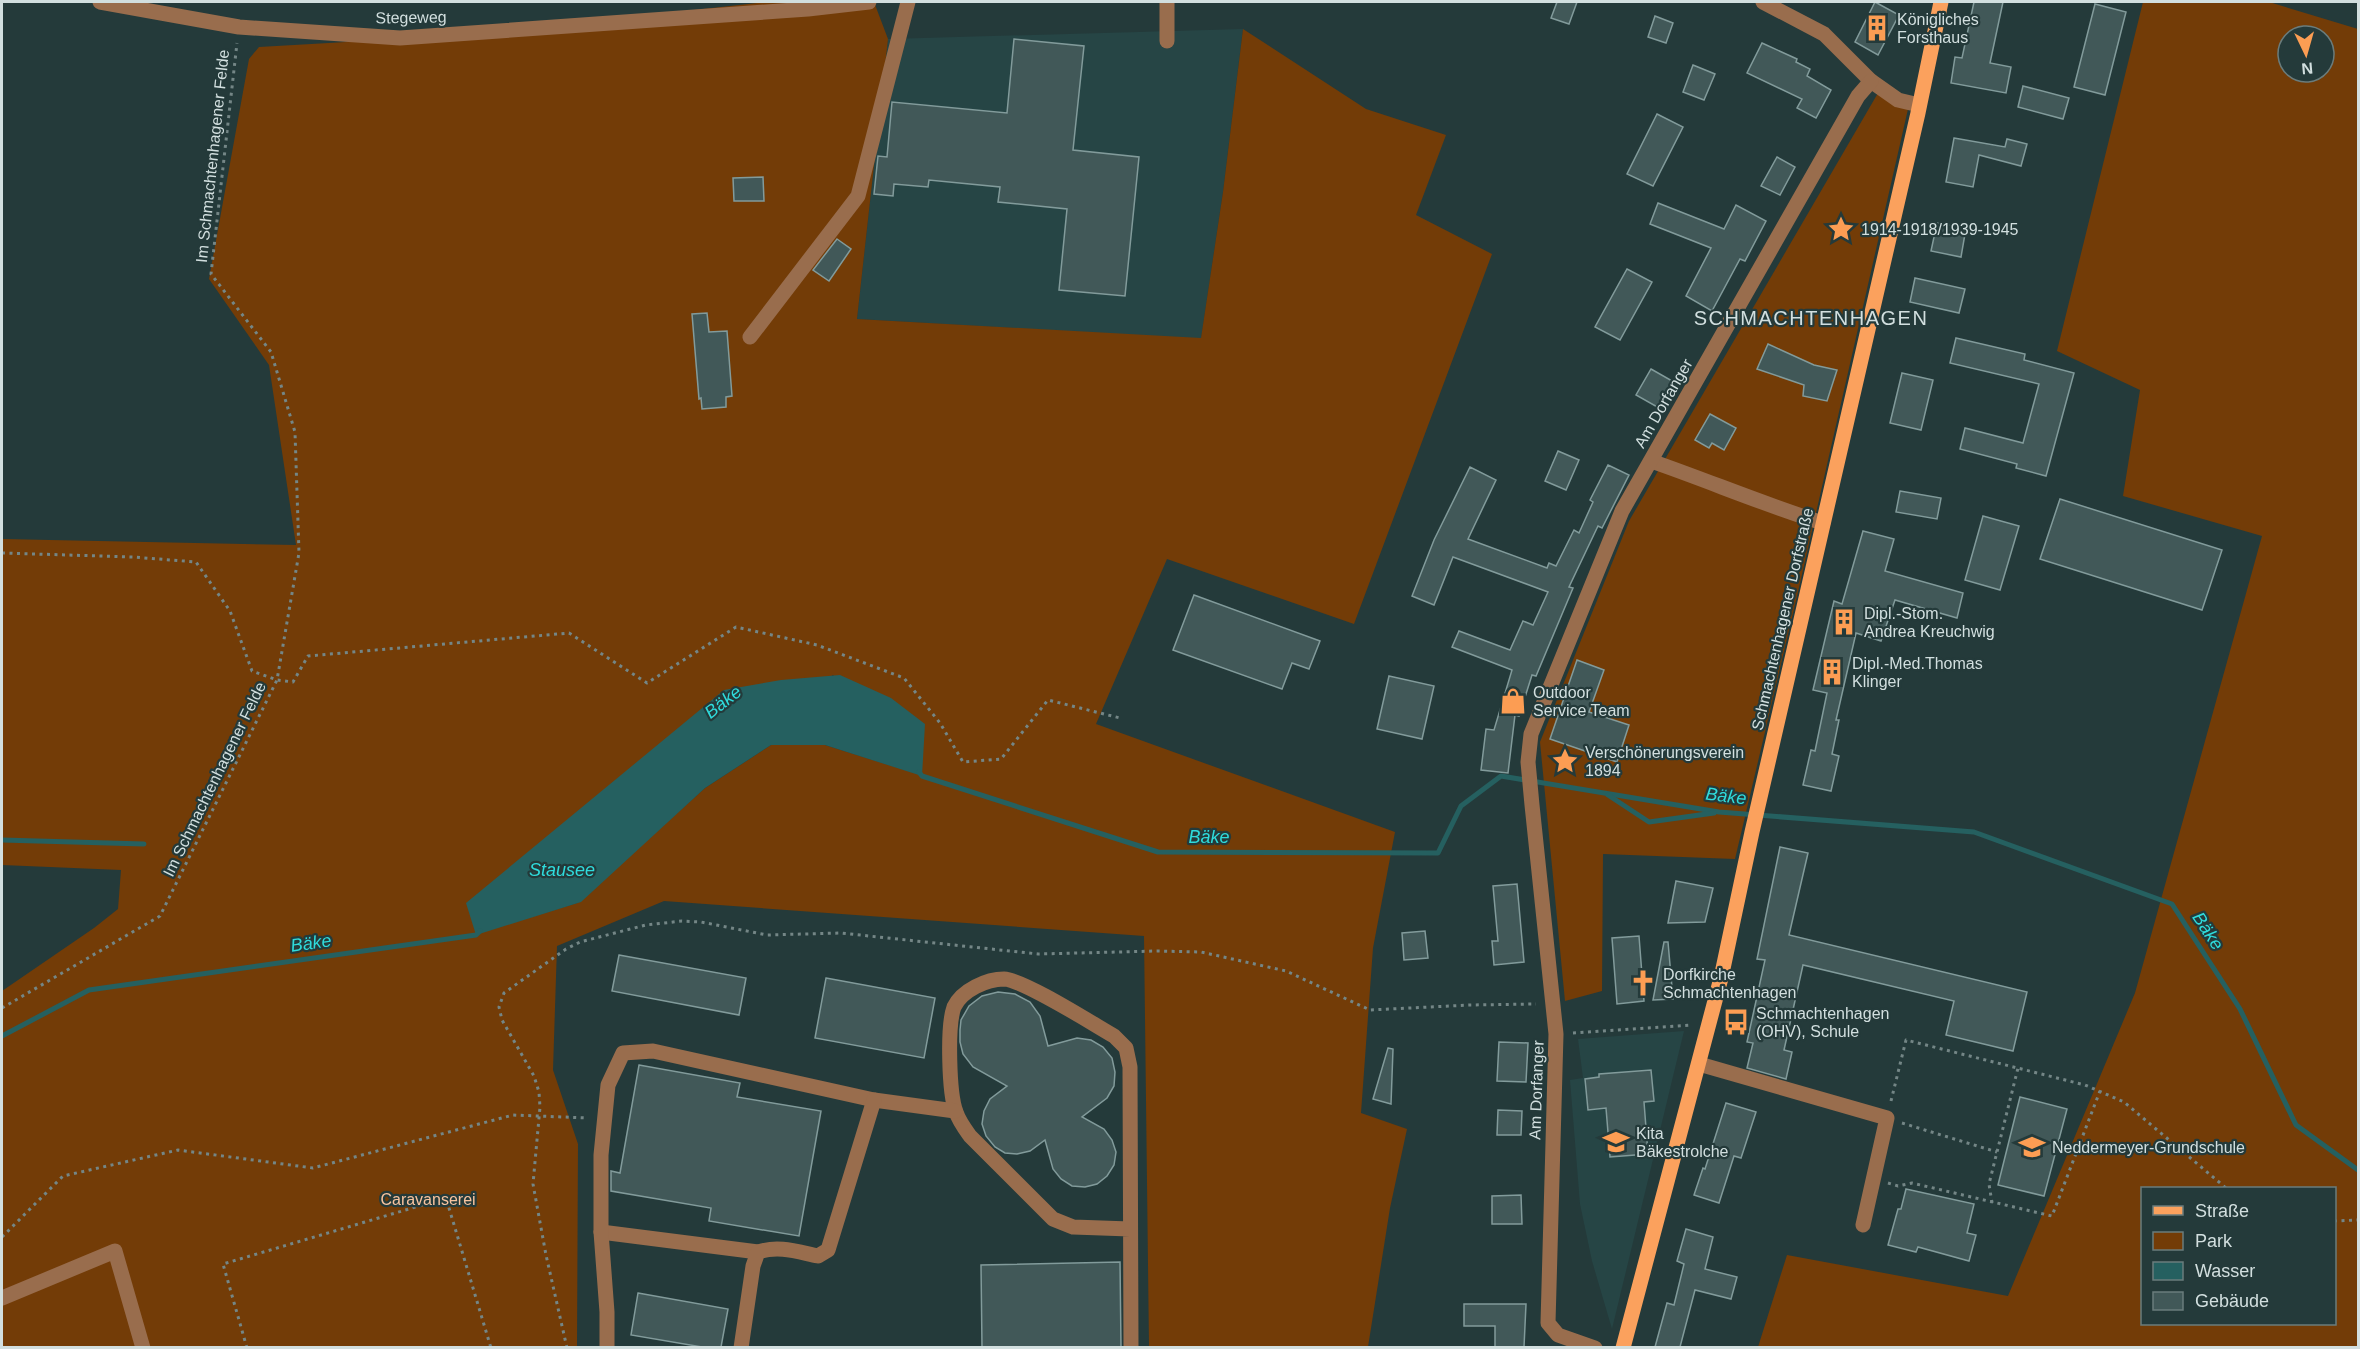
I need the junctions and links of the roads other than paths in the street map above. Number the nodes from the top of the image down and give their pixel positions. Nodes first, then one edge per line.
1 (100, 2) edge
2 (869, 2) edge
3 (908, 2) edge
4 (1167, 2) edge
5 (1763, 2) edge
6 (1941, 2) edge
7 (1167, 41) dead end
8 (1871, 81) junction
9 (1919, 105) junction
10 (750, 337) dead end
11 (1651, 461) junction
12 (1823, 523) junction
13 (1699, 1064) junction
14 (874, 1100) junction
15 (955, 1111) junction
16 (1863, 1225) dead end
17 (1130, 1229) junction
18 (601, 1232) junction
19 (758, 1252) junction
20 (2, 1298) edge
21 (143, 1347) edge
22 (607, 1347) edge
23 (741, 1347) edge
24 (1131, 1347) edge
25 (1594, 1347) edge
26 (1623, 1347) edge

1 - 2 street, Stegeweg
3 - 10 street
4 - 7 street
5 - 8 street
6 - 9 main road, Schmachtenhagener Dorfstraße
8 - 9 street
8 - 11 street, Am Dorfanger
9 - 12 main road, Schmachtenhagener Dorfstraße
11 - 12 street
11 - 25 street, Am Dorfanger
12 - 13 main road, Schmachtenhagener Dorfstraße
13 - 16 street
13 - 26 main road, Schmachtenhagener Dorfstraße
14 - 15 street
14 - 18 street
14 - 19 street
15 - 17 street
15 - 17 street
17 - 24 street
18 - 19 street
18 - 22 street
19 - 23 street
20 - 21 street

